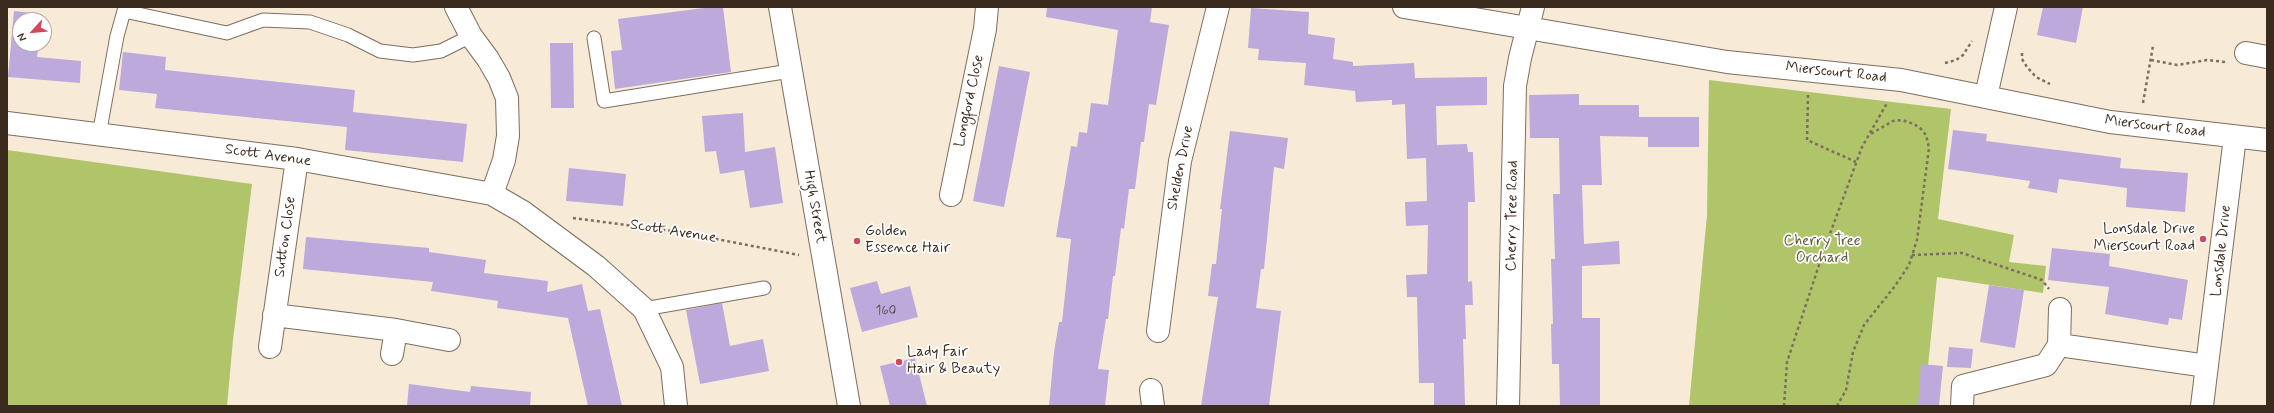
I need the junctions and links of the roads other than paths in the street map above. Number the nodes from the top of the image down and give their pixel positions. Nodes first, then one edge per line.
1 (456, 7) edge
2 (780, 7) edge
3 (987, 7) edge
4 (1218, 7) edge
5 (1404, 7) edge
6 (1533, 7) edge
7 (2006, 7) edge
8 (1528, 28) junction
9 (471, 36) junction
10 (594, 38) dead end
11 (2238, 58) road end
12 (2267, 58) edge
13 (790, 71) junction
14 (1986, 96) junction
15 (7, 123) edge
16 (99, 135) junction
17 (2235, 137) junction
18 (2267, 140) edge
19 (297, 159) junction
20 (492, 194) junction
21 (951, 195) dead end
22 (764, 288) dead end
23 (644, 309) junction
24 (2060, 309) road end
25 (274, 315) junction
26 (396, 330) junction
27 (1158, 331) dead end
28 (449, 340) dead end
29 (2059, 345) junction
30 (270, 346) dead end
31 (392, 354) dead end
32 (2207, 366) junction
33 (676, 406) edge
34 (849, 406) edge
35 (1508, 406) edge
36 (1962, 406) edge
37 (2202, 406) edge

1 - 9 street
2 - 13 street, High Street
3 - 21 street, Longford Close
4 - 27 street, Shelden Drive
5 - 8 street, Mierscourt Road
6 - 8 street, Cherry Tree Road
7 - 14 street
8 - 14 street, Mierscourt Road
8 - 35 street, Cherry Tree Road
9 - 16 lane
9 - 20 street
10 - 13 lane
11 - 12 street
13 - 34 street, High Street
14 - 17 street, Mierscourt Road
15 - 16 street, Scott Avenue
16 - 19 street, Scott Avenue
17 - 18 street, Mierscourt Road
17 - 32 street, Lonsdale Drive
19 - 20 street, Scott Avenue
19 - 25 street, Sutton Close
20 - 23 street, Scott Avenue
22 - 23 lane
23 - 33 street, Scott Avenue
24 - 29 street
25 - 26 street
25 - 30 street, Sutton Close
26 - 28 street
26 - 31 street
29 - 32 street
29 - 36 street
32 - 37 street, Lonsdale Drive

